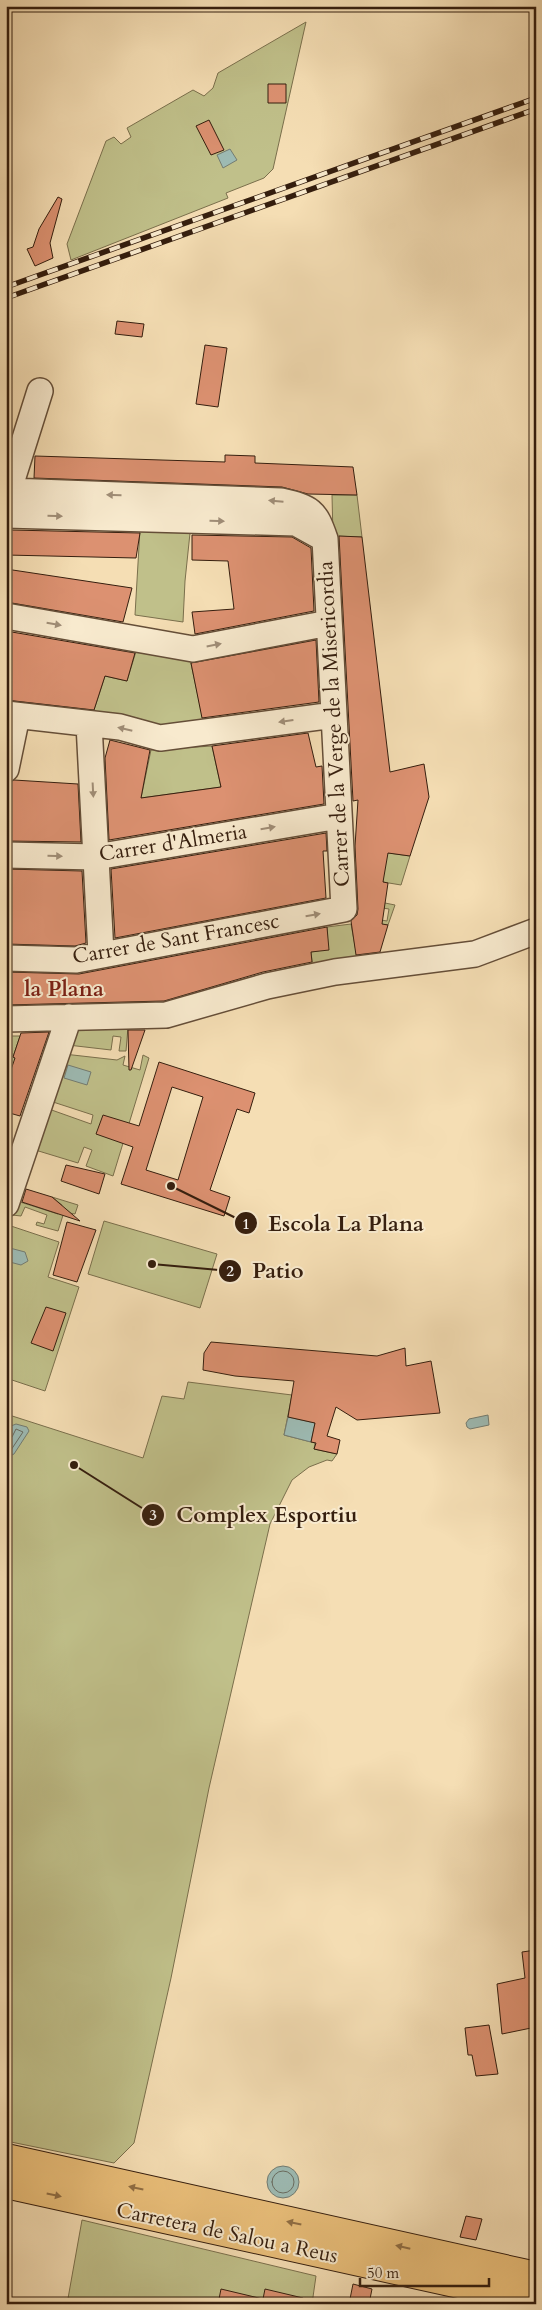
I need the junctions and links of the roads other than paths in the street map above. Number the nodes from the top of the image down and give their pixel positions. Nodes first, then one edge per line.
1 (40, 391) dead end
2 (7, 502) edge
3 (6, 616) edge
4 (329, 623) junction
5 (12, 715) edge
6 (334, 715) junction
7 (89, 724) junction
8 (6, 769) edge
9 (339, 816) junction
10 (6, 856) edge
11 (96, 857) junction
12 (344, 909) joint
13 (536, 932) edge
14 (101, 954) junction
15 (6, 958) edge
16 (69, 1018) junction
17 (6, 1019) edge
18 (6, 1204) edge
19 (6, 2158) edge
20 (6, 2184) edge
21 (535, 2280) edge

1 - 2 street
2 - 4 street, Carrer de la Verge de la Misericordia
3 -> 4 street
4 - 6 street, Carrer de la Verge de la Misericordia
5 - 7 street
5 - 8 street
6 -> 7 street
6 - 9 street, Carrer de la Verge de la Misericordia
7 -> 11 street
11 -> 9 street, Carrer d'Almeria
9 - 12 street, Carrer de la Verge de la Misericordia
10 -> 11 street, Carrer d'Almeria
11 - 14 street
14 -> 12 street, Carrer de Sant Francesc
13 - 16 street
14 - 15 street, Carrer de Sant Francesc
16 - 17 street
16 - 18 street
21 -> 19 highway
20 -> 21 highway, Carretera de Salou a Reus

